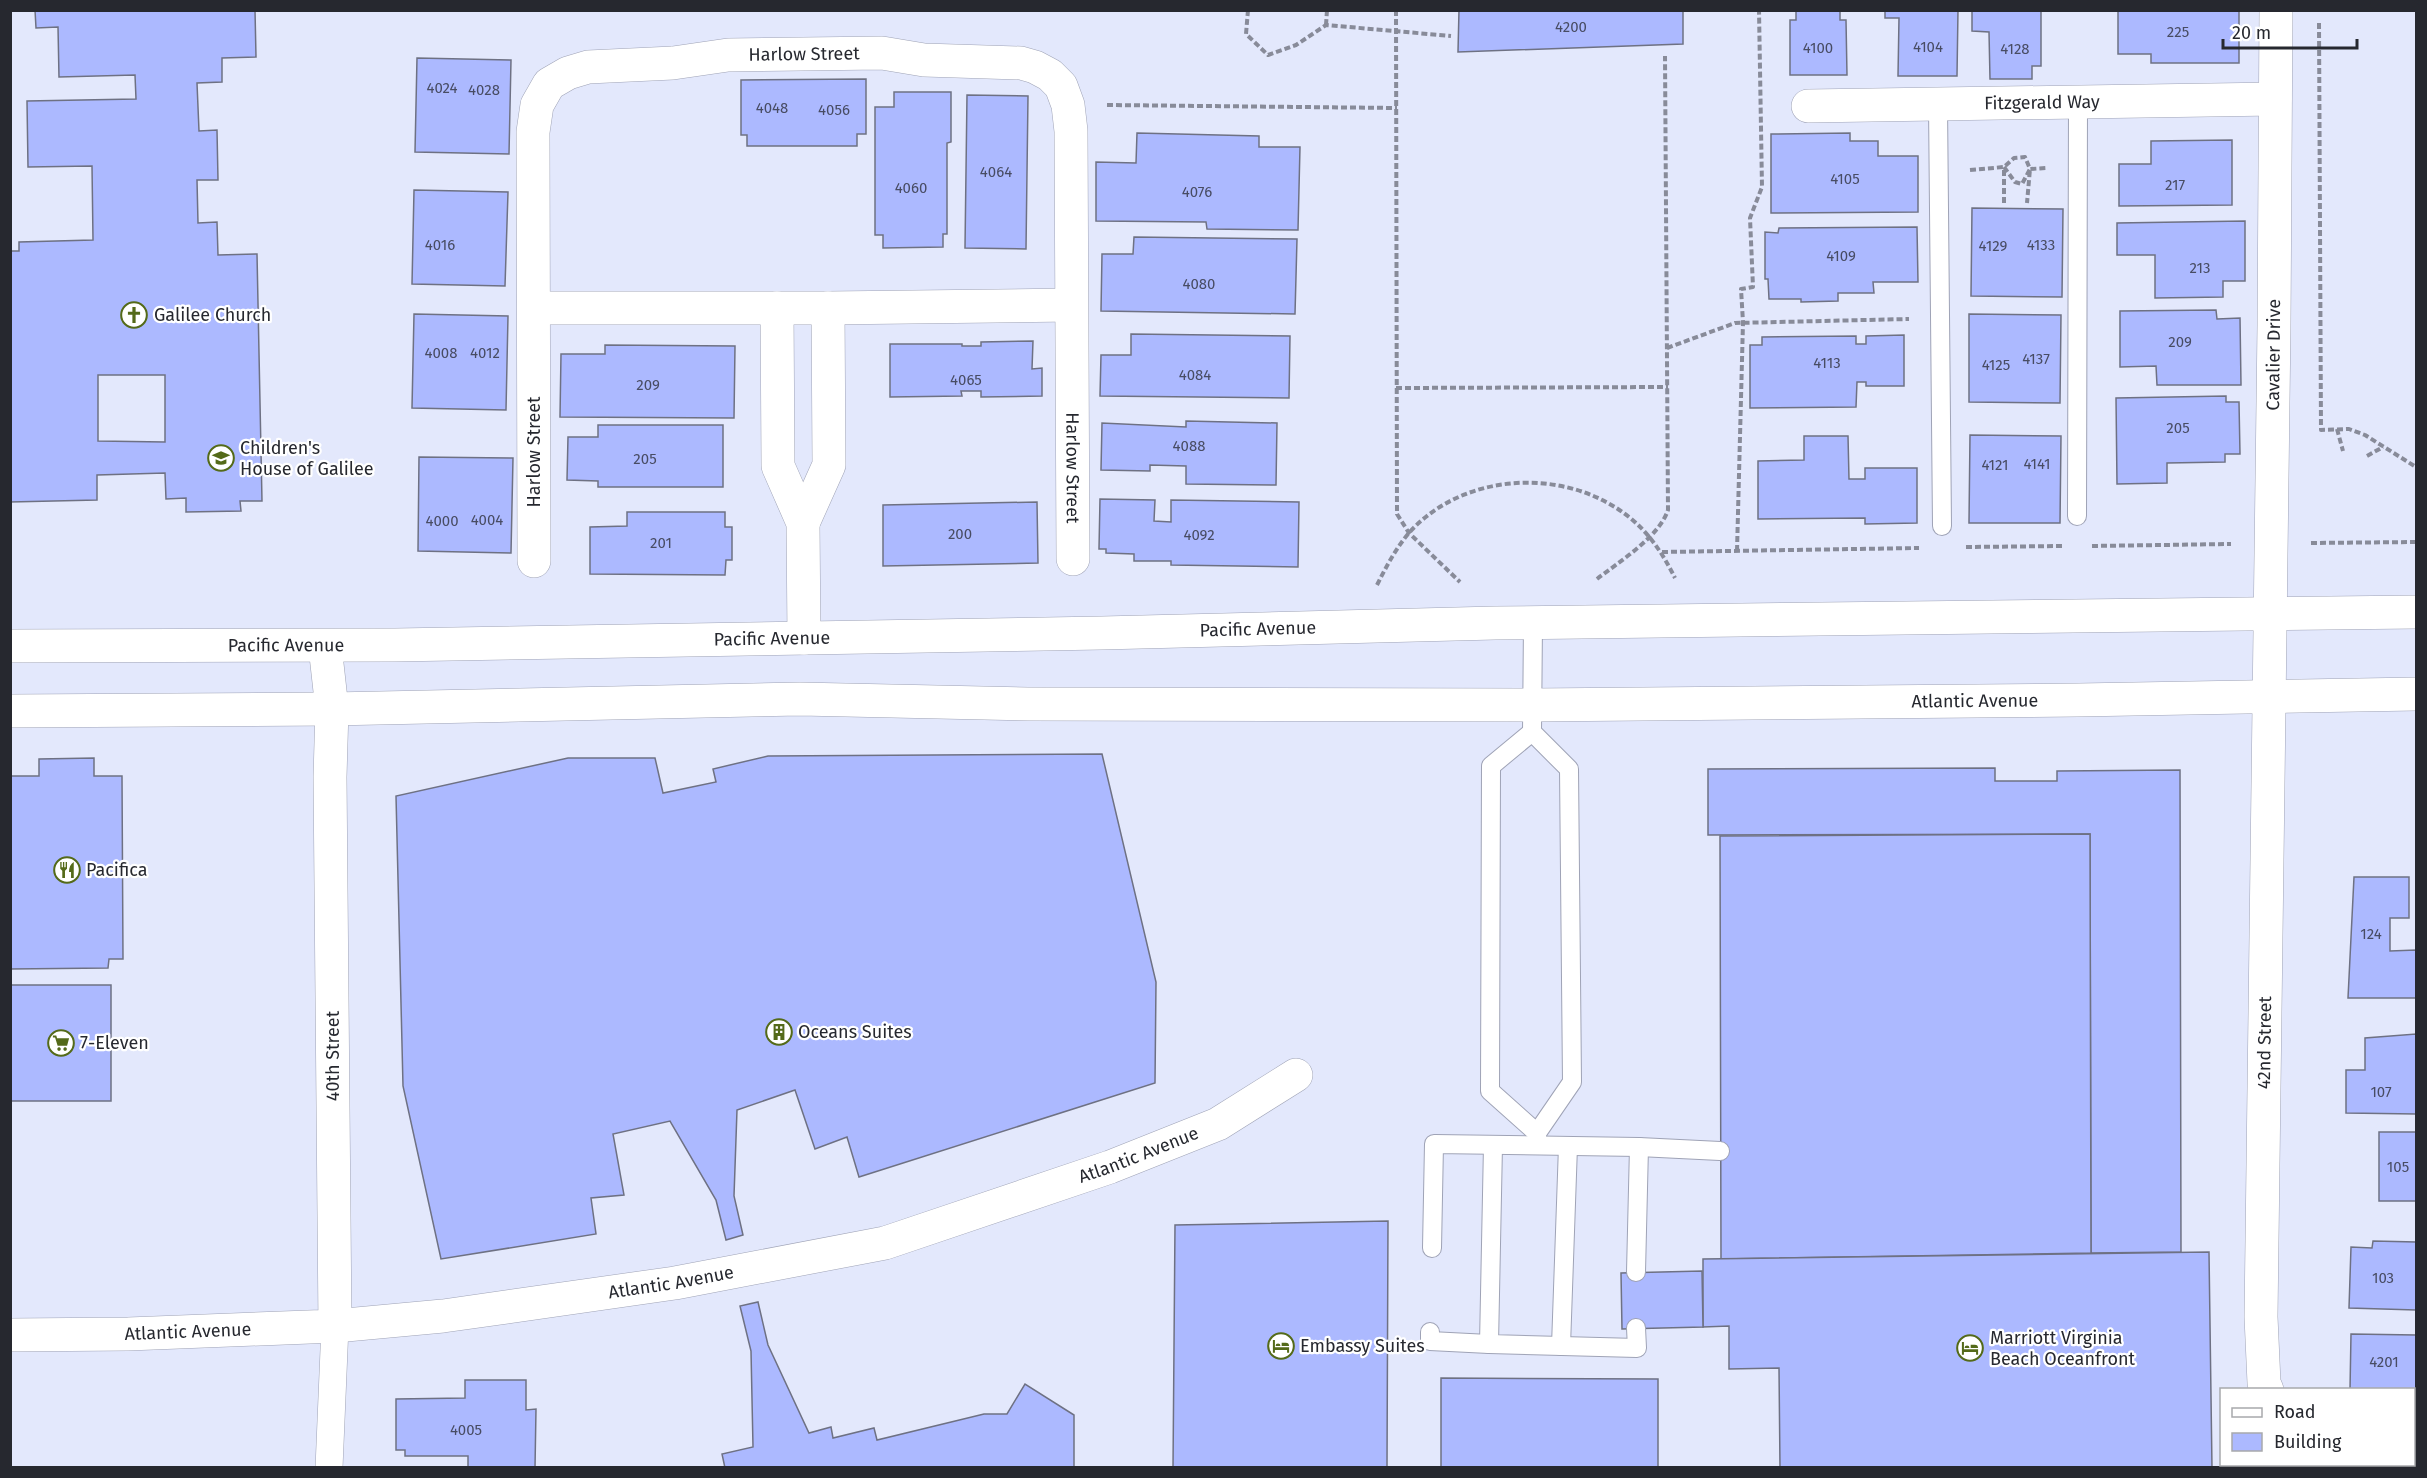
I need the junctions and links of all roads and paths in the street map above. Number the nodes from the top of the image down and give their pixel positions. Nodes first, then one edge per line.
1 (1248, 10) edge
2 (1327, 10) edge
3 (1396, 10) edge
4 (1759, 10) edge
5 (2276, 10) edge
6 (2319, 22) dead end
7 (1326, 25) junction
8 (1397, 32) junction
9 (1450, 36) dead end
10 (1665, 56) dead end
11 (2275, 99) junction
12 (2078, 102) junction
13 (1938, 104) junction
14 (1068, 105) junction
15 (1808, 106) dead end
16 (1397, 108) junction
17 (2004, 167) junction
18 (2078, 167) junction
19 (2030, 169) junction
20 (1938, 173) junction
21 (2004, 203) dead end
22 (2027, 203) dead end
23 (1071, 304) junction
24 (534, 308) junction
25 (777, 308) junction
26 (828, 308) junction
27 (1940, 318) junction
28 (1743, 322) junction
29 (1667, 348) junction
30 (1668, 387) junction
31 (1396, 388) junction
32 (2337, 429) junction
33 (2384, 447) junction
34 (2343, 451) dead end
35 (2367, 456) dead end
36 (2416, 467) edge
37 (2077, 516) dead end
38 (803, 523) junction
39 (1942, 526) dead end
40 (1409, 533) junction
41 (1649, 536) junction
42 (2416, 542) edge
43 (2271, 543) junction
44 (2069, 546) dead end
45 (2081, 546) dead end
46 (1927, 548) dead end
47 (1962, 548) dead end
48 (1737, 551) junction
49 (1662, 552) junction
50 (1073, 559) dead end
51 (534, 561) dead end
52 (1676, 578) dead end
53 (1597, 579) dead end
54 (1460, 582) dead end
55 (1377, 585) dead end
56 (2416, 612) edge
57 (2270, 614) junction
58 (1533, 623) junction
59 (804, 638) junction
60 (10, 646) edge
61 (326, 646) junction
62 (2416, 694) edge
63 (2269, 697) junction
64 (332, 709) junction
65 (10, 711) edge
66 (1533, 718) junction
67 (1296, 1075) dead end
68 (1537, 1139) junction
69 (1493, 1145) junction
70 (1568, 1146) junction
71 (1639, 1147) junction
72 (1720, 1152) dead end
73 (1432, 1248) dead end
74 (1636, 1272) dead end
75 (335, 1326) junction
76 (1636, 1328) dead end
77 (1430, 1332) dead end
78 (10, 1335) edge
79 (1489, 1344) junction
80 (1561, 1346) junction
81 (2266, 1388) edge
82 (329, 1467) edge

1 - 7 path
2 - 7 path
3 - 8 path
4 - 28 path
5 - 11 main road, Cavalier Drive
6 - 32 path
7 - 8 path
8 - 9 path
8 - 16 path
10 - 29 path
11 - 12 main road, Fitzgerald Way
11 - 43 main road, Cavalier Drive
12 - 13 main road, Fitzgerald Way
12 - 18 lane
13 - 15 main road, Fitzgerald Way
13 - 20 lane
14 - 16 path
14 - 23 main road, Harlow Street
14 - 24 main road, Harlow Street
16 - 31 path
17 - 19 path
17 - 19 path
17 - 20 path
17 - 21 path
18 - 19 path
18 - 37 lane
19 - 22 path
20 - 27 lane
23 - 26 main road
23 - 50 main road, Harlow Street
24 - 25 main road
24 - 51 main road, Harlow Street
25 - 26 main road
25 - 38 main road
26 - 38 main road
27 - 28 path
27 - 39 lane
28 - 29 path
28 - 48 path
29 - 30 path
30 - 31 path
30 - 41 path
31 - 40 path
32 - 33 path
32 - 34 path
33 - 35 path
33 - 36 path
38 - 59 main road
40 - 41 path
40 - 54 path
40 - 55 path
41 - 49 path
41 - 53 path
42 - 43 path
43 - 45 path
43 - 57 main road, Cavalier Drive
44 - 47 path
46 - 48 path
48 - 49 path
49 - 52 path
56 - 57 main road
57 - 58 main road
57 - 63 main road, Cavalier Drive
58 - 59 main road, Pacific Avenue
58 - 66 lane
59 - 61 main road, Pacific Avenue
60 - 61 main road, Pacific Avenue
61 - 64 main road, 40th Street
62 - 63 main road, Atlantic Avenue
63 - 66 main road, Atlantic Avenue
63 - 81 main road, 42nd Street
64 - 65 main road
64 - 66 main road
64 - 75 main road, 40th Street
66 - 68 lane
66 - 68 lane
67 - 75 main road, Atlantic Avenue
68 - 69 lane
68 - 70 lane
69 - 73 lane
69 - 79 lane
70 - 71 lane
70 - 80 lane
71 - 72 lane
71 - 74 lane
75 - 78 main road, Atlantic Avenue
75 - 82 street, 40th Street
76 - 80 lane
77 - 79 lane
79 - 80 lane

